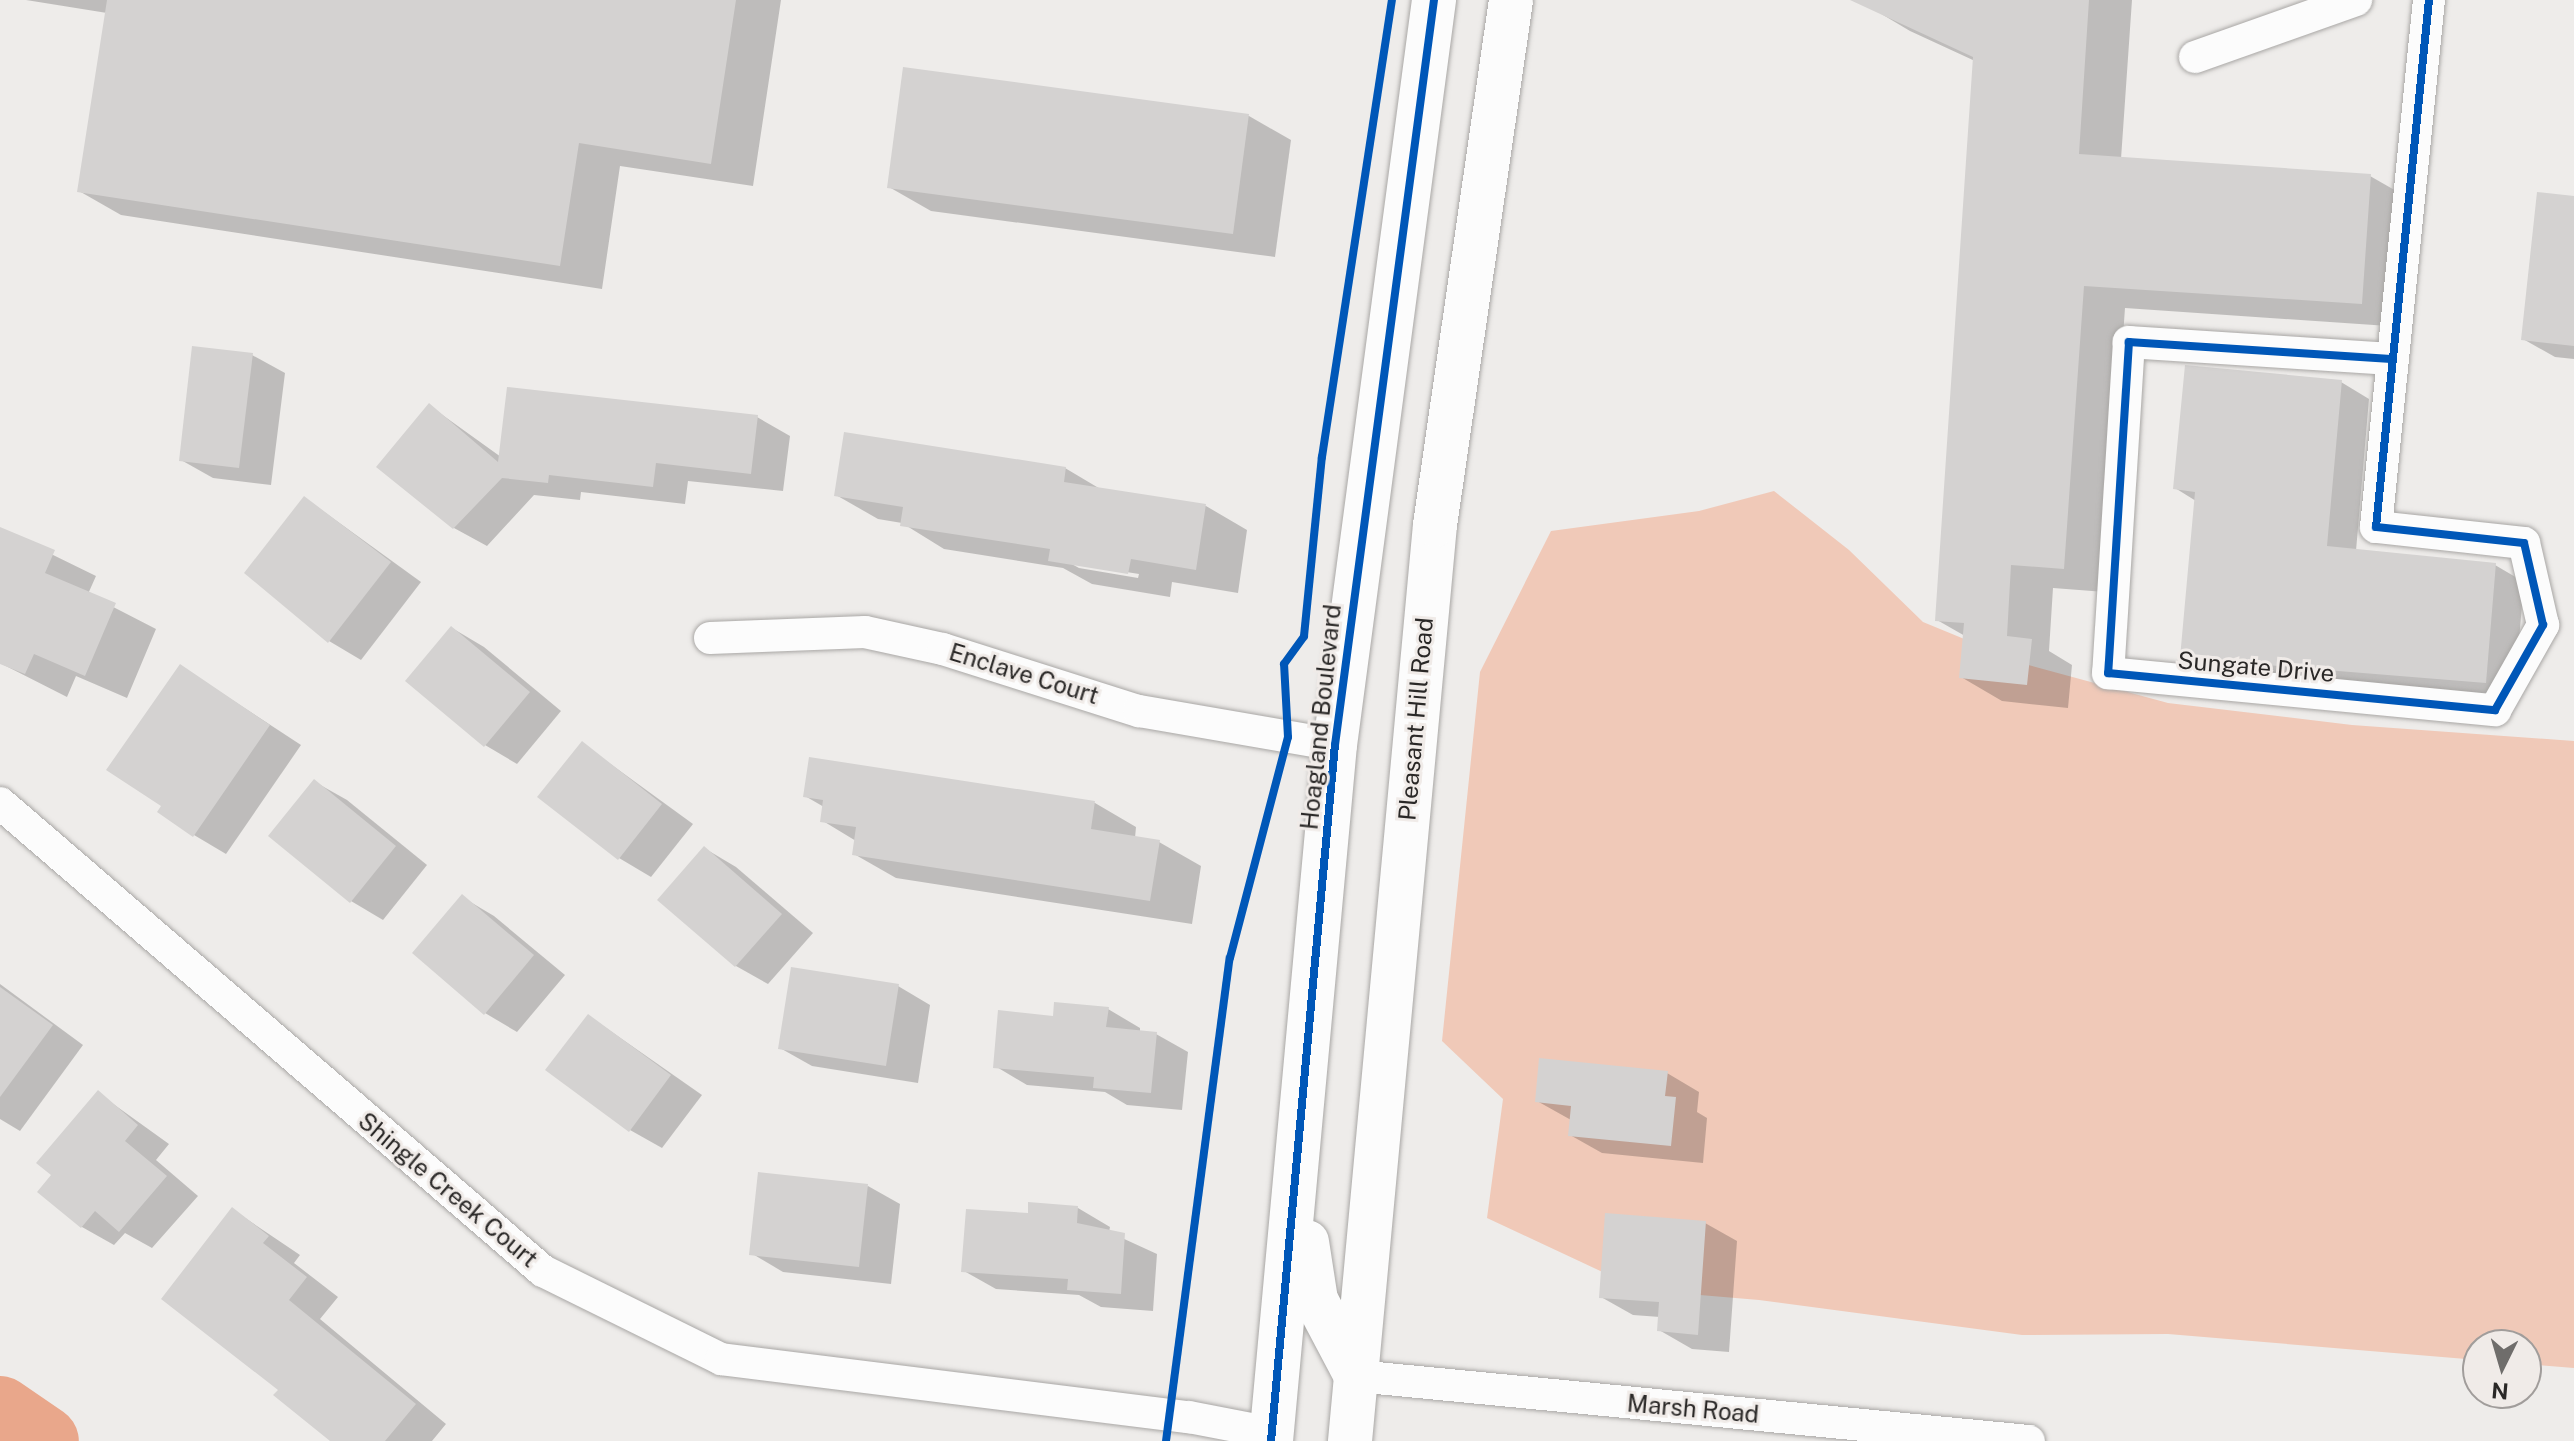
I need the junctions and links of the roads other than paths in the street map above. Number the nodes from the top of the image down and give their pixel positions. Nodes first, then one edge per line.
1 (1434, 0) edge
2 (1511, 0) edge
3 (2356, 0) edge
4 (2429, 0) edge
5 (2195, 57) dead end
6 (2391, 359) junction
7 (710, 638) dead end
8 (1335, 745) junction
9 (0, 803) edge
10 (1297, 1176) junction
11 (1356, 1376) junction
12 (1274, 1438) edge
13 (1350, 1441) edge
14 (2029, 1441) edge

1 - 8 main road, Hoagland Boulevard
2 - 11 main road, Pleasant Hill Road
3 - 5 street
4 - 6 street, Sungate Drive
6 - 6 street, Sungate Drive
7 - 8 street, Enclave Court
8 - 10 main road, Hoagland Boulevard
9 - 12 street, Shingle Creek Court
10 - 11 main road
10 - 12 main road, Hoagland Boulevard
11 - 13 main road, Pleasant Hill Road
11 - 14 street, Marsh Road

